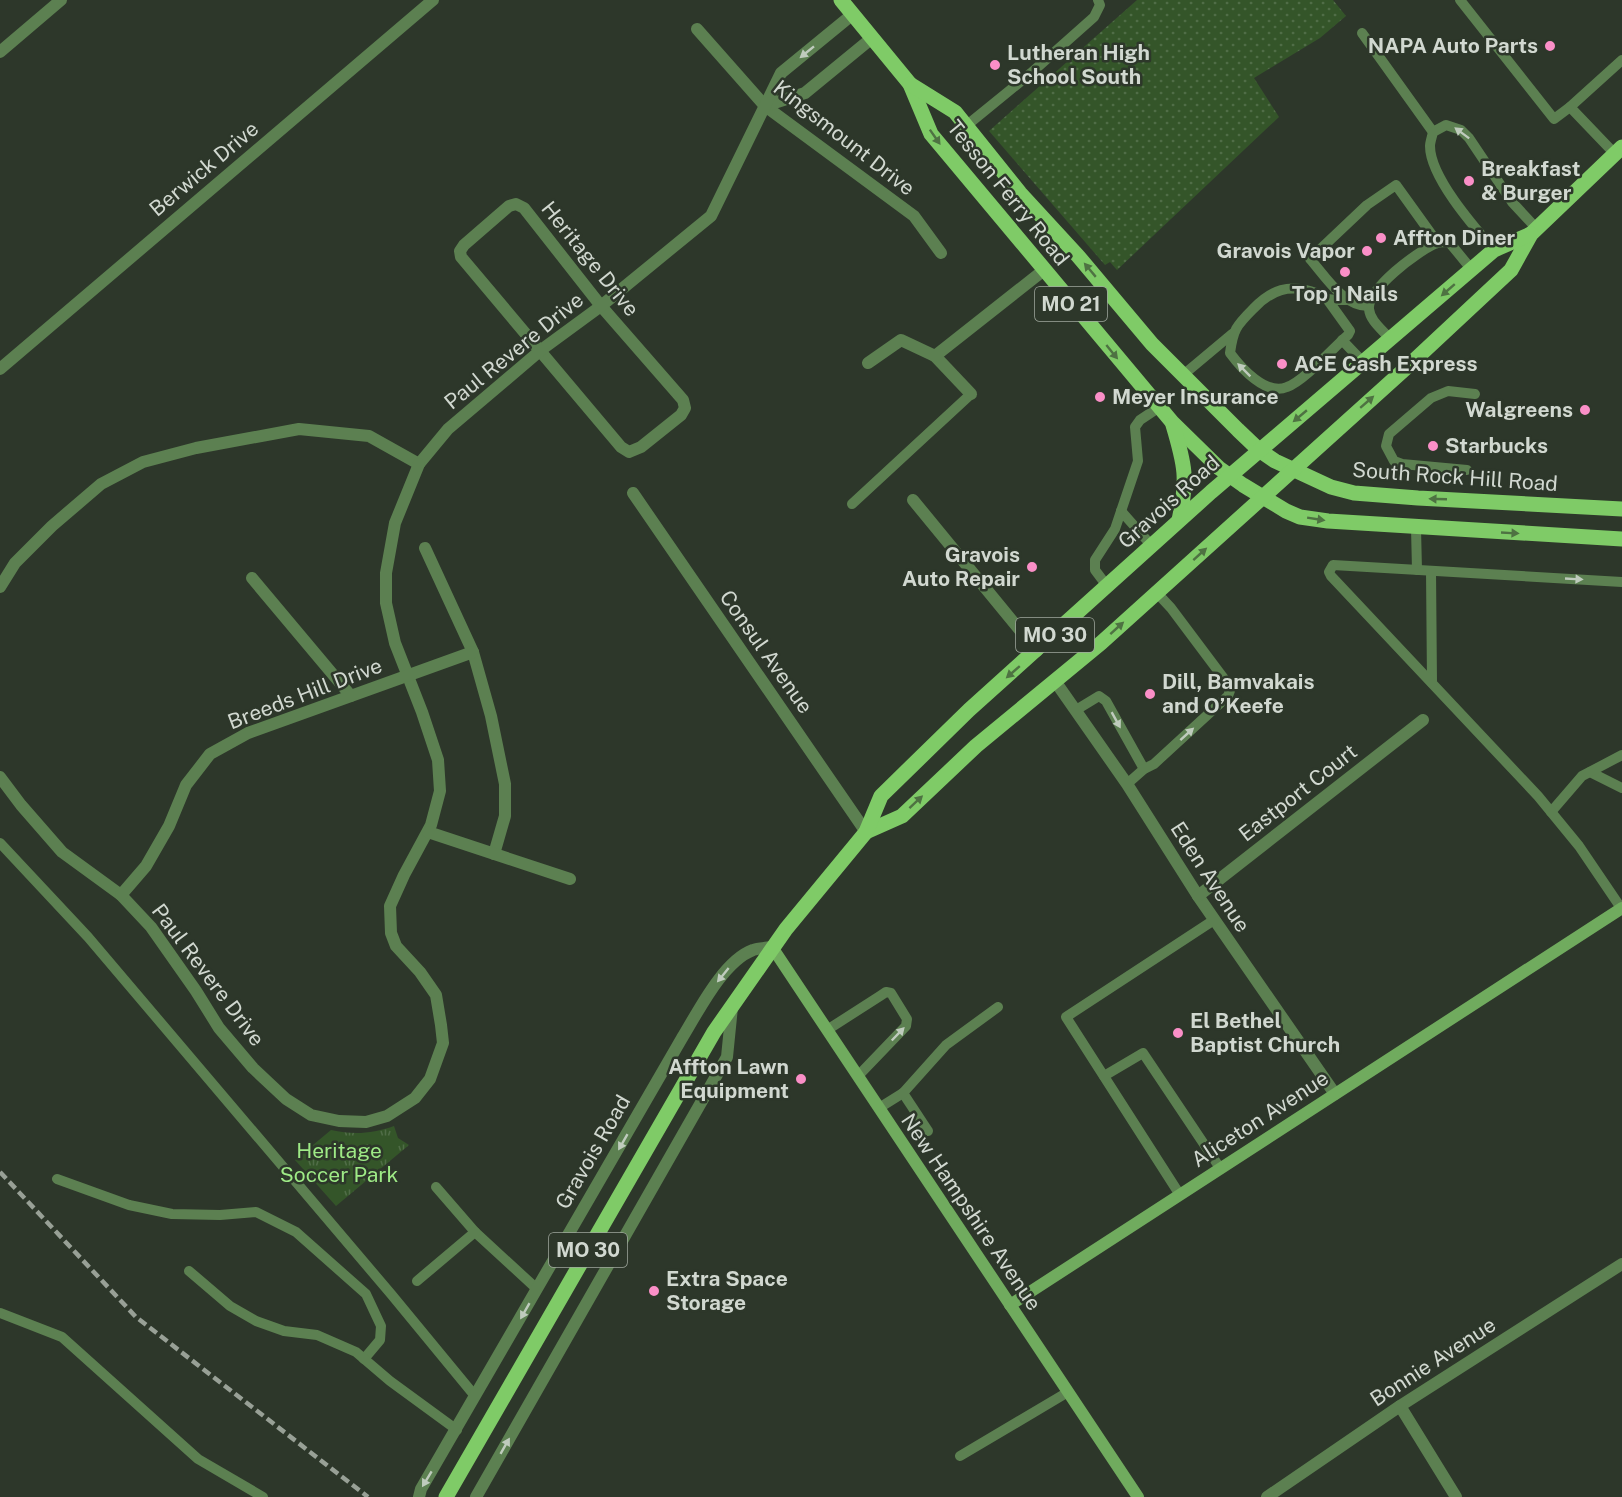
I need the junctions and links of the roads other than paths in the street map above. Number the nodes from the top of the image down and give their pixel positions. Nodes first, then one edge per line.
1 (61, 0) edge
2 (433, 0) edge
3 (841, 0) edge
4 (1098, 0) edge
5 (1460, 0) edge
6 (853, 15) junction
7 (697, 29) dead end
8 (1362, 33) dead end
9 (872, 38) junction
10 (0, 52) edge
11 (1622, 60) edge
12 (910, 84) junction
13 (765, 105) junction
14 (1570, 107) junction
15 (966, 126) junction
16 (1433, 132) junction
17 (1618, 150) edge
18 (1533, 231) junction
19 (1437, 243) junction
20 (1494, 250) junction
21 (941, 252) dead end
22 (1044, 270) junction
23 (1472, 270) junction
24 (1327, 299) junction
25 (1347, 300) junction
26 (601, 306) junction
27 (1368, 306) junction
28 (1232, 334) junction
29 (1390, 339) junction
30 (1342, 340) junction
31 (541, 350) junction
32 (935, 356) junction
33 (1363, 362) junction
34 (868, 363) dead end
35 (0, 369) edge
36 (1184, 375) junction
37 (971, 393) joint
38 (1475, 394) dead end
39 (1158, 408) junction
40 (1172, 422) junction
41 (1259, 450) junction
42 (419, 464) junction
43 (1293, 469) junction
44 (1467, 470) dead end
45 (1229, 475) junction
46 (633, 493) dead end
47 (1262, 497) junction
48 (914, 500) dead end
49 (852, 504) dead end
50 (1622, 509) edge
51 (1121, 511) junction
52 (1179, 520) junction
53 (1416, 528) junction
54 (1622, 539) edge
55 (1152, 546) junction
56 (425, 548) dead end
57 (1418, 570) junction
58 (1431, 571) junction
59 (252, 578) dead end
60 (1622, 582) edge
61 (1107, 586) junction
62 (0, 587) edge
63 (1157, 593) junction
64 (1037, 651) junction
65 (473, 652) junction
66 (408, 676) junction
67 (1055, 681) junction
68 (1432, 683) junction
69 (351, 696) junction
70 (1076, 710) junction
71 (1423, 720) dead end
72 (1622, 756) edge
73 (1144, 769) junction
74 (1590, 772) junction
75 (0, 777) edge
76 (1126, 784) junction
77 (1622, 788) edge
78 (1551, 812) junction
79 (428, 832) junction
80 (866, 832) junction
81 (0, 843) edge
82 (494, 854) junction
83 (570, 879) dead end
84 (121, 895) junction
85 (1198, 896) junction
86 (1622, 909) edge
87 (1214, 920) junction
88 (772, 947) junction
89 (732, 1004) junction
90 (998, 1007) dead end
91 (827, 1030) junction
92 (858, 1076) junction
93 (1104, 1076) junction
94 (903, 1093) junction
95 (1335, 1094) junction
96 (879, 1108) junction
97 (928, 1131) dead end
98 (1220, 1168) junction
99 (57, 1179) dead end
100 (436, 1187) dead end
101 (1180, 1195) junction
102 (475, 1232) junction
103 (1622, 1263) edge
104 (189, 1271) dead end
105 (417, 1281) dead end
106 (537, 1289) junction
107 (1010, 1305) junction
108 (0, 1313) edge
109 (364, 1359) junction
110 (1068, 1392) junction
111 (475, 1396) junction
112 (1400, 1406) junction
113 (457, 1430) junction
114 (960, 1456) dead end
115 (262, 1497) edge
116 (419, 1497) edge
117 (446, 1497) edge
118 (476, 1497) edge
119 (1138, 1497) edge
120 (1268, 1497) edge
121 (1456, 1497) edge

1 - 10 street
2 - 35 street, Berwick Drive
3 - 6 main road, Tesson Ferry Road / MO 21
4 - 15 lane
5 - 14 lane
6 - 9 main road, Tesson Ferry Road / MO 21
6 -> 13 street, Paul Revere Drive
7 - 13 street, Kingsmount Drive
8 - 16 lane
9 - 12 main road, Tesson Ferry Road / MO 21
9 - 13 street
11 - 14 lane
12 - 15 main road, Tesson Ferry Road / MO 21
12 -> 22 main road, Tesson Ferry Road / MO 21
13 - 21 street, Kingsmount Drive
13 - 26 street, Paul Revere Drive
14 - 17 lane
36 -> 15 main road, Tesson Ferry Road / MO 21
18 -> 16 lane
16 - 20 lane
17 - 18 main road, Gravois Road / MO 30
18 - 20 main road, Gravois Road / MO 30
43 -> 18 main road, Gravois Road / MO 30
19 - 23 lane
19 - 25 lane
19 - 27 lane
20 - 23 main road, Gravois Road / MO 30
22 - 32 street
22 -> 39 main road, Tesson Ferry Road / MO 21
23 -> 29 main road, Gravois Road / MO 30
24 - 25 lane
24 - 28 lane
24 - 30 lane
25 - 27 lane
26 - 31 street, Paul Revere Drive
26 - 31 street, Heritage Drive
26 - 31 street, Heritage Drive
27 - 29 lane
30 -> 28 lane
28 - 36 lane
29 - 33 main road, Gravois Road / MO 30
30 - 33 lane
31 - 42 street, Paul Revere Drive
32 - 34 street
32 - 37 street
33 -> 41 main road, Gravois Road / MO 30
36 - 41 main road, Tesson Ferry Road / MO 21
37 - 49 lane
38 - 44 lane
39 - 40 main road, Tesson Ferry Road / MO 21
39 - 51 lane
40 - 45 main road, Tesson Ferry Road / MO 21
40 - 52 main road
41 - 43 main road, South Rock Hill Road / MO 21
41 - 45 main road, Gravois Road / MO 30
42 - 62 street
42 - 66 street, Paul Revere Drive
43 - 47 main road, Gravois Road / MO 30
50 -> 43 main road, South Rock Hill Road
45 - 47 main road, Tesson Ferry Road / MO 21
45 - 52 main road, Gravois Road / MO 30
46 - 80 street, Consul Avenue
47 -> 53 main road
63 -> 47 main road, Gravois Road / MO 30
48 - 64 street
51 - 55 lane
51 - 61 lane
52 - 55 main road, Gravois Road / MO 30
53 -> 54 main road
53 - 57 lane
55 - 61 main road, Gravois Road / MO 30
56 - 65 street
57 - 58 lane
57 - 68 lane
58 -> 60 lane
58 - 68 lane
59 - 69 street
61 - 64 main road, Gravois Road / MO 30
67 -> 63 main road, Gravois Road / MO 30
73 -> 63 lane
64 -> 80 main road, Gravois Road / MO 30
65 - 66 street, Breeds Hill Drive
65 - 82 street
66 - 69 street, Breeds Hill Drive
66 - 79 street, Paul Revere Drive
67 - 70 street, Eden Avenue
80 -> 67 main road, Gravois Road / MO 30
68 - 78 lane
69 - 84 street, Breeds Hill Drive
70 -> 73 lane
70 - 76 street, Eden Avenue
71 - 85 street, Eastport Court
72 - 74 lane
73 - 76 lane
74 - 77 lane
74 - 78 lane
75 - 84 street, Paul Revere Drive
76 - 85 street, Eden Avenue
78 - 86 lane
79 - 82 street
79 - 84 street, Paul Revere Drive
80 - 88 main road, Gravois Road / MO 30
81 - 111 lane
82 - 83 street
85 - 87 street, Eden Avenue
86 - 95 street, Aliceton Avenue
87 - 93 lane
87 - 95 street, Eden Avenue
88 - 89 main road, Gravois Road / MO 30
88 - 91 street, New Hampshire Avenue
88 -> 106 street, Gravois Road
89 - 117 main road, Gravois Road / MO 30
118 -> 89 street, Gravois Road
90 - 94 lane
91 - 92 street, New Hampshire Avenue
92 -> 91 lane
92 - 96 street, New Hampshire Avenue
93 - 98 lane
93 - 101 lane
94 - 96 lane
94 - 97 lane
95 - 98 street, Aliceton Avenue
96 - 107 street, New Hampshire Avenue
98 - 101 street, Aliceton Avenue
99 - 109 lane
100 - 102 lane
101 - 107 street, Aliceton Avenue
102 - 105 lane
102 - 106 lane
103 - 112 street, Bonnie Avenue
104 - 109 lane
106 -> 111 street, Gravois Road
107 - 110 street, New Hampshire Avenue
108 - 115 lane
109 - 113 lane
110 - 114 lane
110 - 119 street, New Hampshire Avenue
111 - 113 street, Gravois Road
112 - 120 street, Bonnie Avenue
112 - 121 street
113 -> 116 street, Gravois Road

